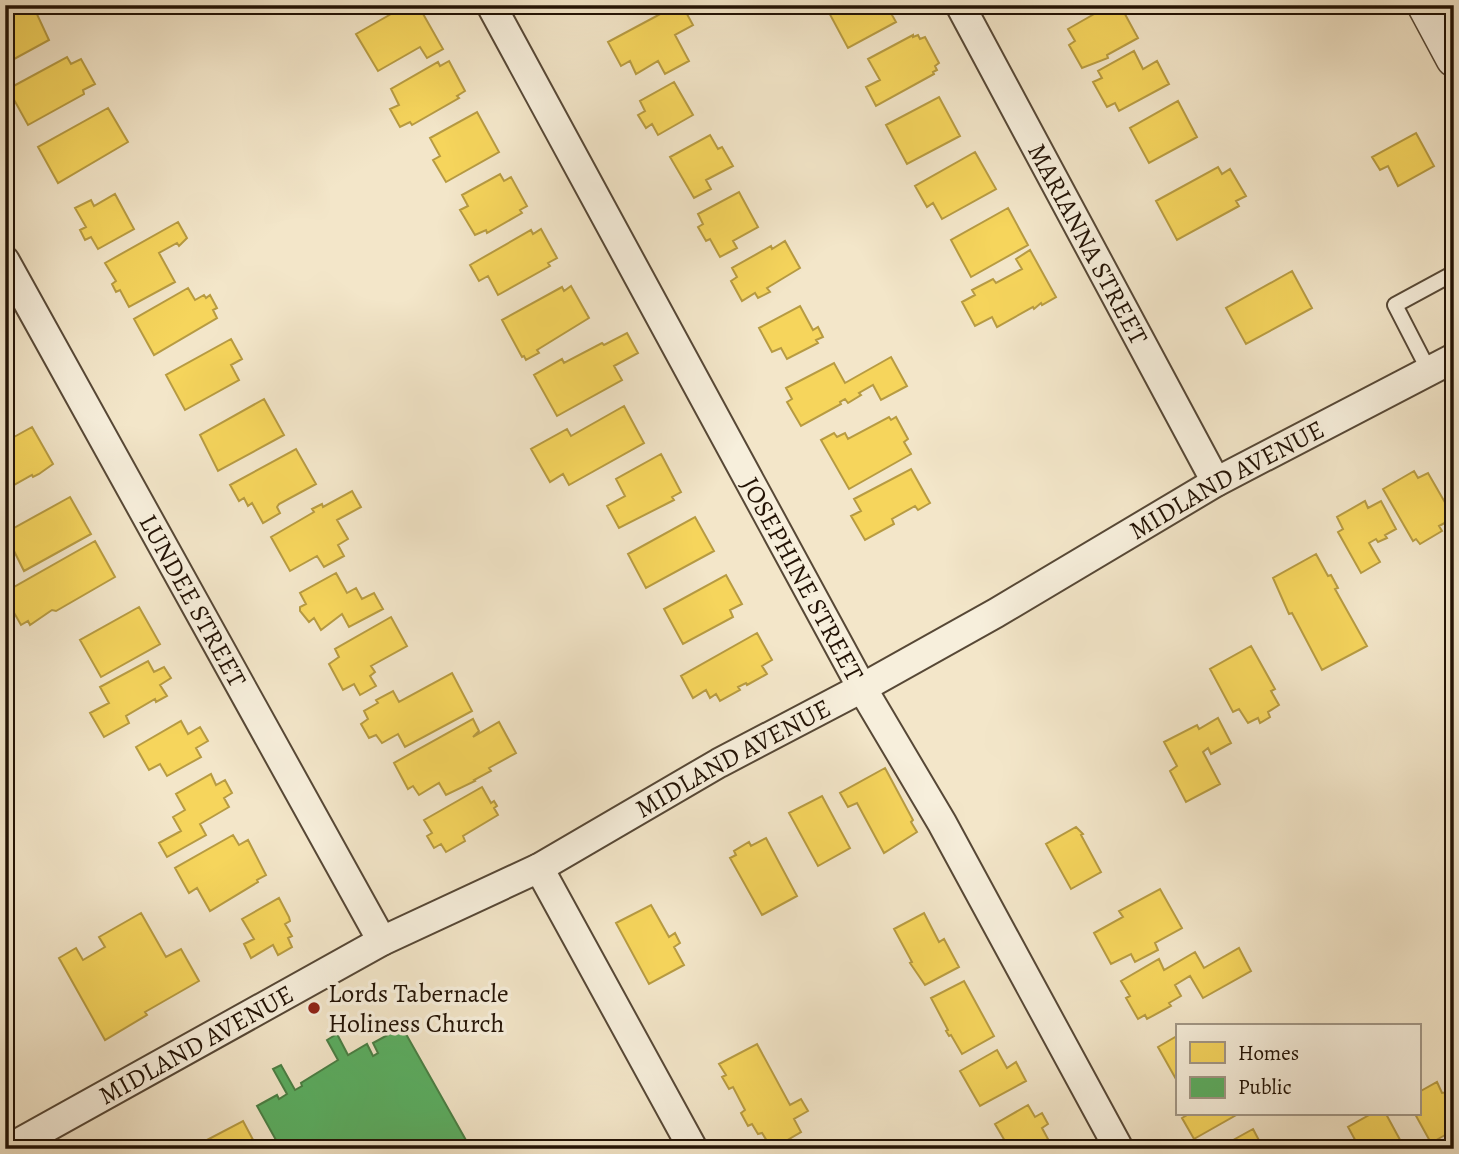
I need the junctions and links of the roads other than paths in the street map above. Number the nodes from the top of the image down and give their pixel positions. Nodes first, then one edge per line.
1 (491, 5) edge
2 (960, 5) edge
3 (1425, 5) edge
4 (1454, 59) edge
5 (5, 261) edge
6 (1454, 273) edge
7 (1441, 364) edge
8 (1216, 482) junction
9 (862, 688) junction
10 (539, 868) junction
11 (382, 941) junction
12 (9, 1149) edge
13 (693, 1149) edge
14 (1119, 1149) edge

1 - 9 street, JOSEPHINE STREET
2 - 8 street, MARIANNA STREET
3 - 4 street
5 - 11 street, LUNDEE STREET
6 - 7 lane
7 - 8 street, MIDLAND AVENUE
8 - 9 street, MIDLAND AVENUE
9 - 10 street, MIDLAND AVENUE
9 - 14 street, JOSEPHINE STREET
10 - 11 street, MIDLAND AVENUE
10 - 13 street
11 - 12 street, MIDLAND AVENUE

